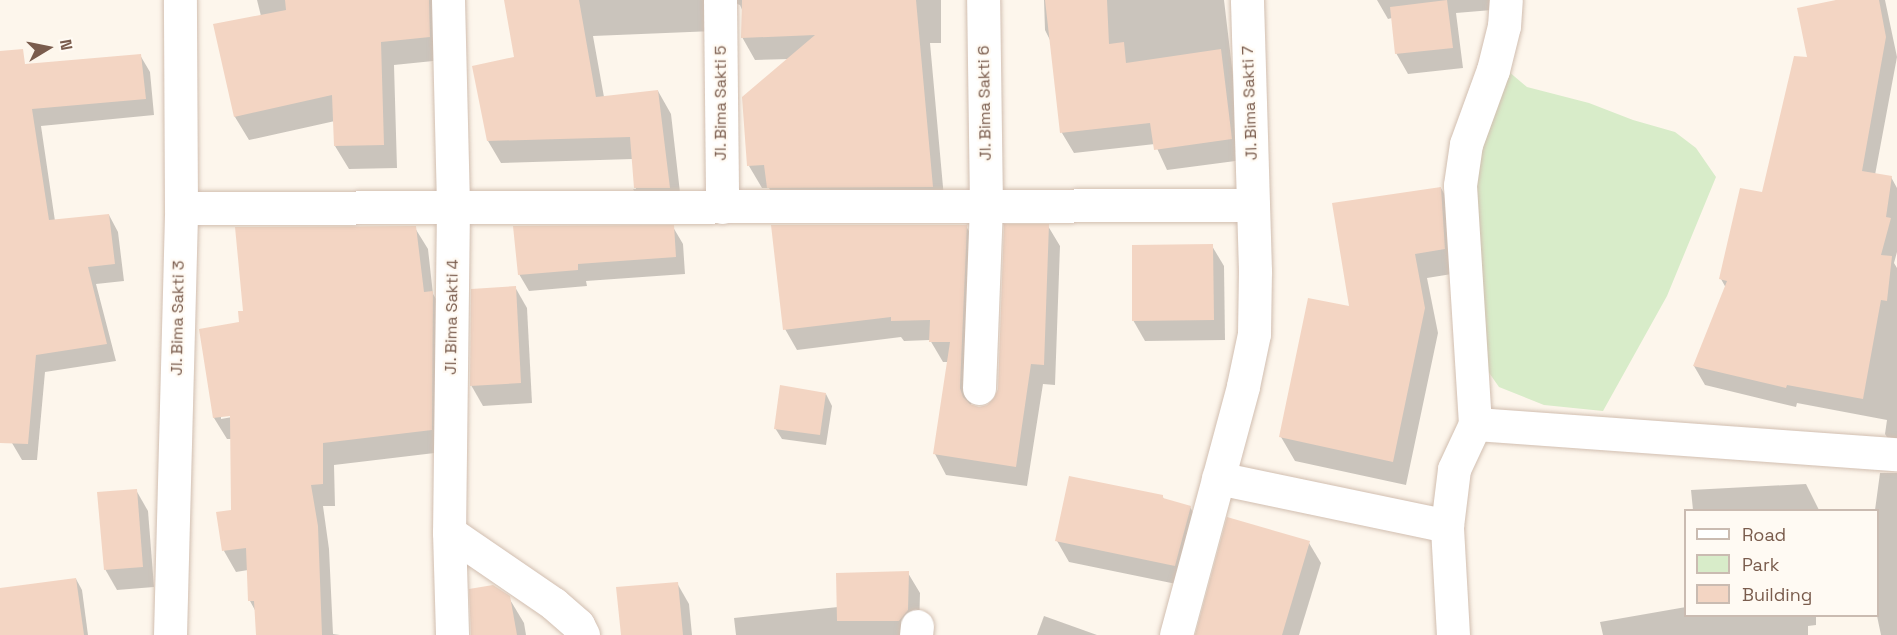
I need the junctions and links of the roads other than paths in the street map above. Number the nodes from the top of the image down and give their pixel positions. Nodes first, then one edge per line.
1 (180, 0) edge
2 (448, 0) edge
3 (720, 0) edge
4 (983, 0) edge
5 (1247, 0) edge
6 (1506, 0) edge
7 (1253, 205) junction
8 (986, 206) junction
9 (453, 207) junction
10 (722, 207) junction
11 (180, 208) junction
12 (979, 388) dead end
13 (1475, 424) junction
14 (1897, 454) edge
15 (1218, 478) junction
16 (1447, 526) junction
17 (449, 532) junction
18 (170, 635) edge
19 (452, 635) edge
20 (583, 635) edge
21 (1176, 635) edge
22 (1453, 635) edge

1 - 11 street, Jl. Bima Sakti 3
2 - 9 street, Jl. Bima Sakti 4
3 - 10 street, Jl. Bima Sakti 5
4 - 8 street, Jl. Bima Sakti 6
5 - 7 street, Jl. Bima Sakti 7
6 - 13 street
7 - 8 street
7 - 15 street, Jl. Bima Sakti 7
8 - 10 street
8 - 12 street, Jl. Bima Sakti 6
9 - 10 street
9 - 11 street
9 - 17 street, Jl. Bima Sakti 4
11 - 18 street, Jl. Bima Sakti 3
13 - 14 street
13 - 16 street
15 - 16 street
15 - 21 street, Jl. Bima Sakti 7
16 - 22 street
17 - 19 street, Jl. Bima Sakti 4
17 - 20 street

